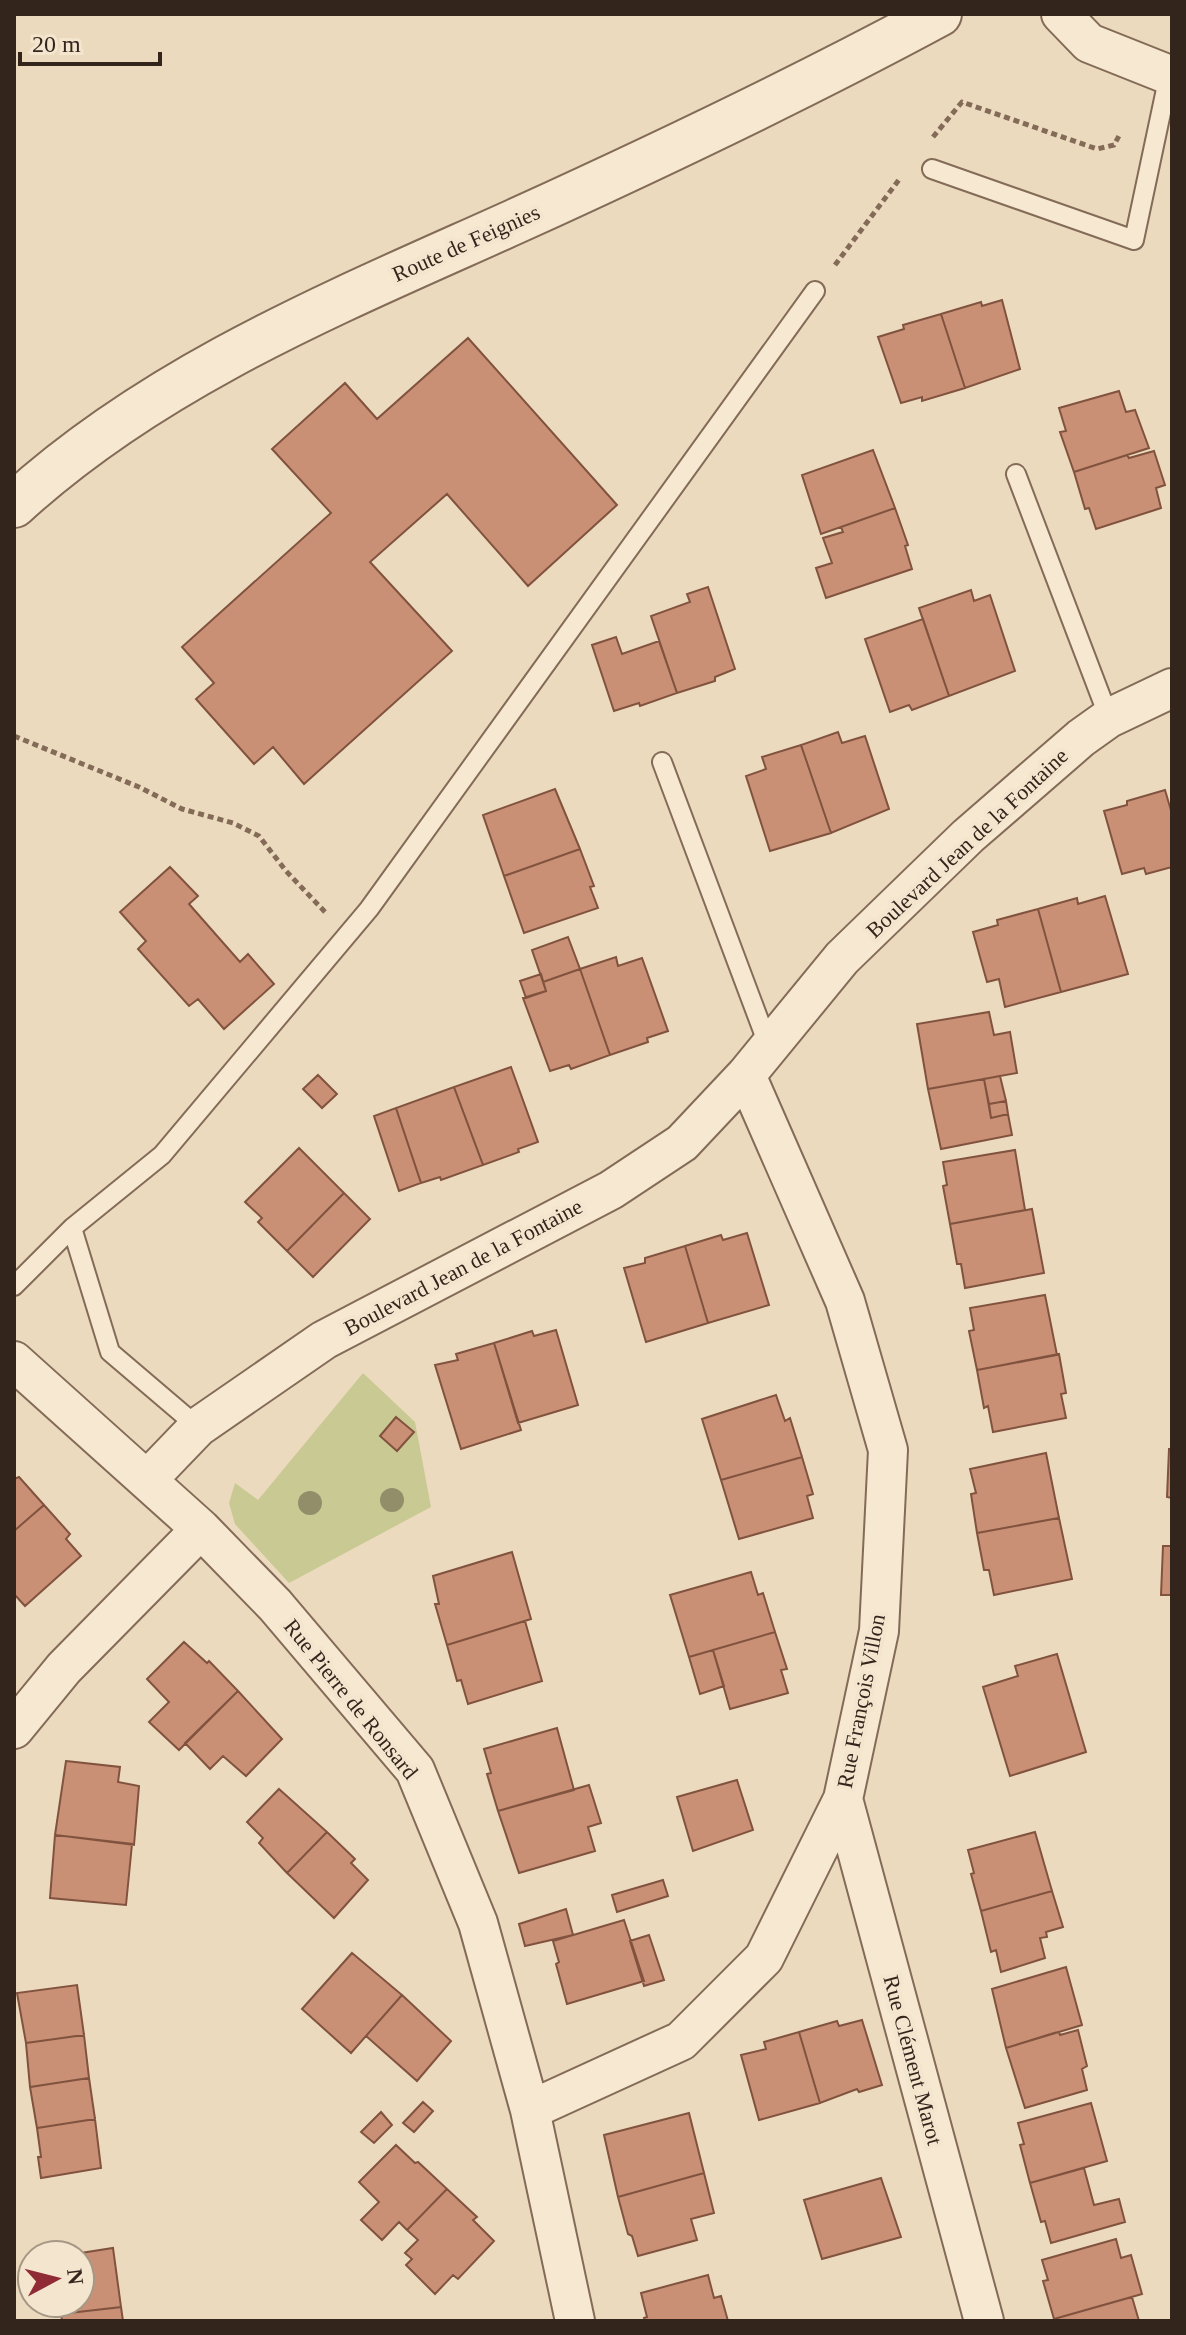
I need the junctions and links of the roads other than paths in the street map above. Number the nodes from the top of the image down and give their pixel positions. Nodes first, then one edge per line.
1 (939, 14) edge
2 (1061, 14) edge
3 (1170, 76) edge
4 (932, 169) road end
5 (815, 291) road end
6 (1016, 474) dead end
7 (14, 505) edge
8 (1172, 688) edge
9 (1109, 718) junction
10 (662, 762) dead end
11 (757, 1061) junction
12 (72, 1228) junction
13 (14, 1286) edge
14 (14, 1361) edge
15 (198, 1427) junction
16 (148, 1479) junction
17 (201, 1529) junction
18 (14, 1729) edge
19 (843, 1799) junction
20 (530, 2110) junction
21 (575, 2321) edge
22 (984, 2321) edge

1 - 7 street, Route de Feignies
2 - 3 street
3 - 4 lane
5 - 12 lane
6 - 9 lane
8 - 9 street, Boulevard Jean de la Fontaine
9 - 11 street, Boulevard Jean de la Fontaine
10 - 11 lane
11 - 15 street, Boulevard Jean de la Fontaine
11 - 19 street, Rue François Villon
12 - 13 lane
12 - 15 lane
14 - 16 street, Rue Pierre de Ronsard
15 - 16 street, Boulevard Jean de la Fontaine
16 - 17 street, Rue Pierre de Ronsard
17 - 18 street
17 - 20 street, Rue Pierre de Ronsard
19 - 20 street, Rue François Villon
19 - 22 street, Rue Clément Marot
20 - 21 street, Rue Pierre de Ronsard

